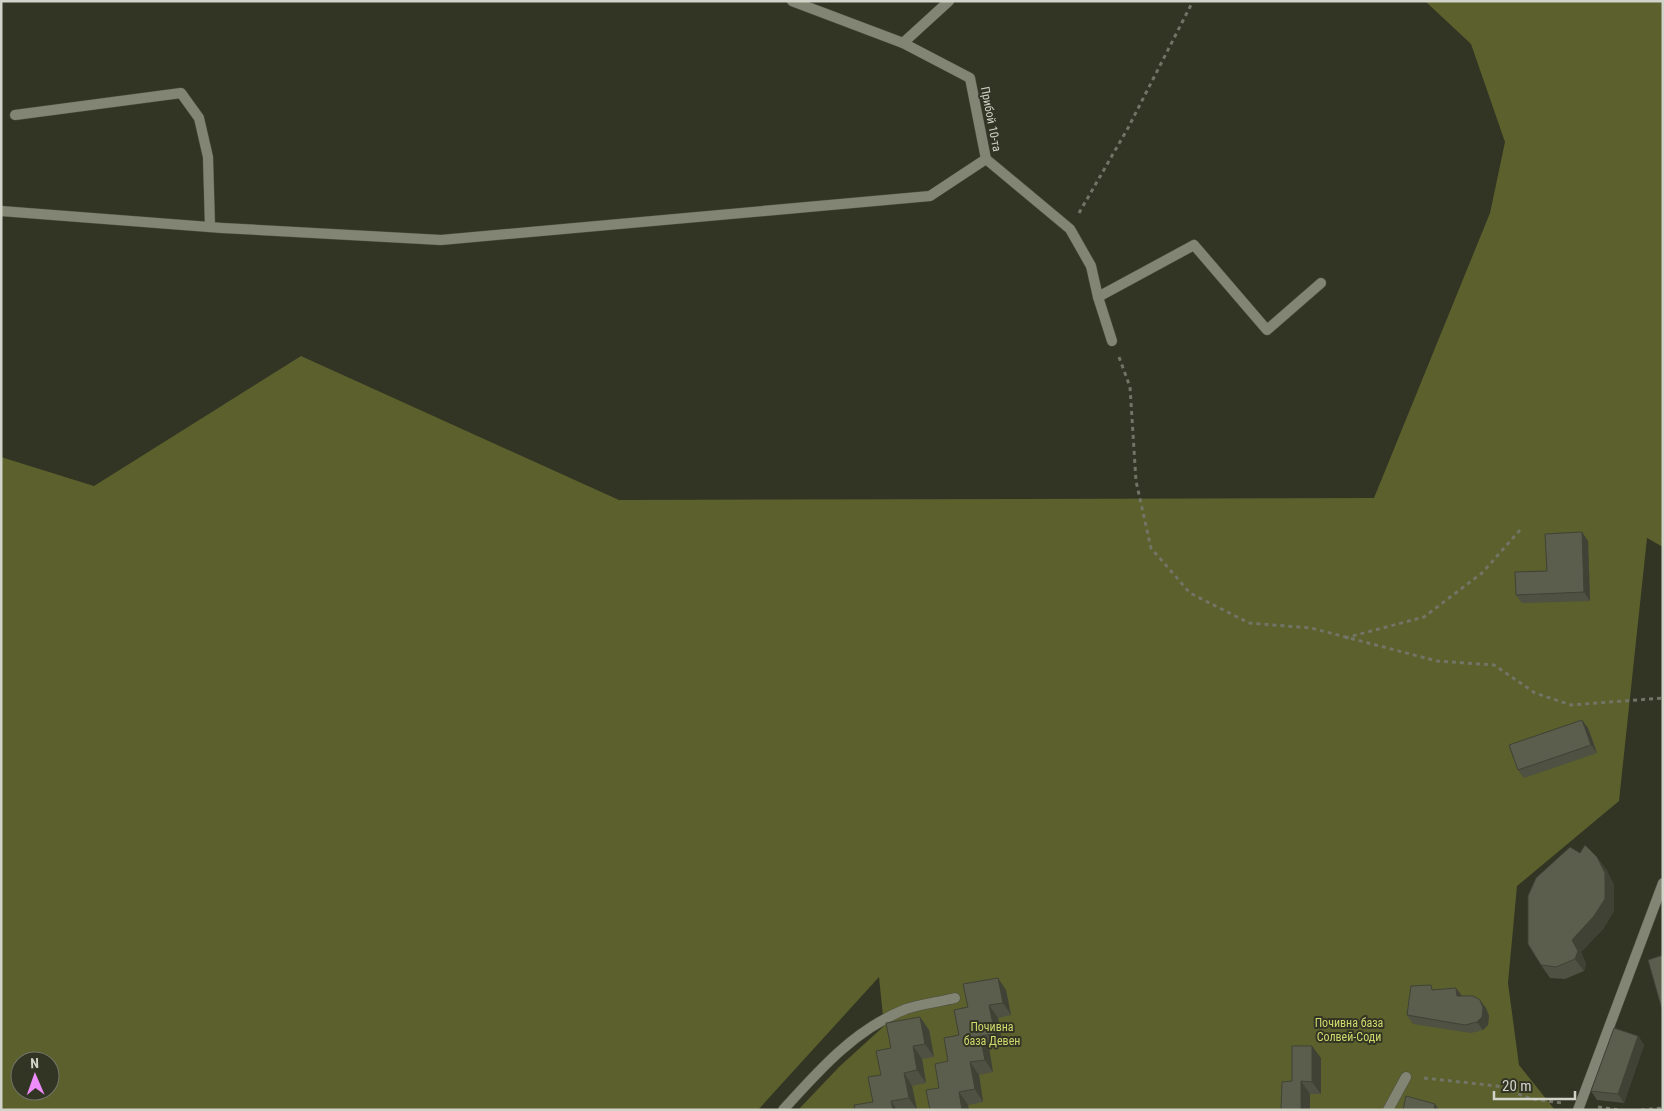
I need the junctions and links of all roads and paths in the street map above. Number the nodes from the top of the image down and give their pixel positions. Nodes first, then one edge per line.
1 (792, 1) edge
2 (948, 1) edge
3 (1192, 1) edge
4 (903, 43) junction
5 (15, 115) dead end
6 (986, 159) junction
7 (1, 211) edge
8 (210, 227) junction
9 (1070, 228) junction
10 (1321, 283) dead end
11 (1098, 297) junction
12 (1112, 340) joint
13 (1520, 530) dead end
14 (1345, 638) junction
15 (1663, 698) edge
16 (1663, 883) edge
17 (955, 998) dead end
18 (1406, 1076) joint
19 (1579, 1108) edge
20 (1663, 1108) edge
21 (783, 1110) edge
22 (1388, 1110) edge
23 (1641, 1110) edge

1 - 4 street, Прибой 10-та
2 - 4 street
3 - 9 path
4 - 6 street, Прибой 10-та
5 - 8 street
6 - 8 street
6 - 9 street, Прибой 10-та
7 - 8 street
9 - 11 street
10 - 11 street
11 - 12 street
12 - 14 path
13 - 14 path
14 - 15 path
16 - 19 street
17 - 21 street
18 - 19 path
18 - 22 street
20 - 23 path

